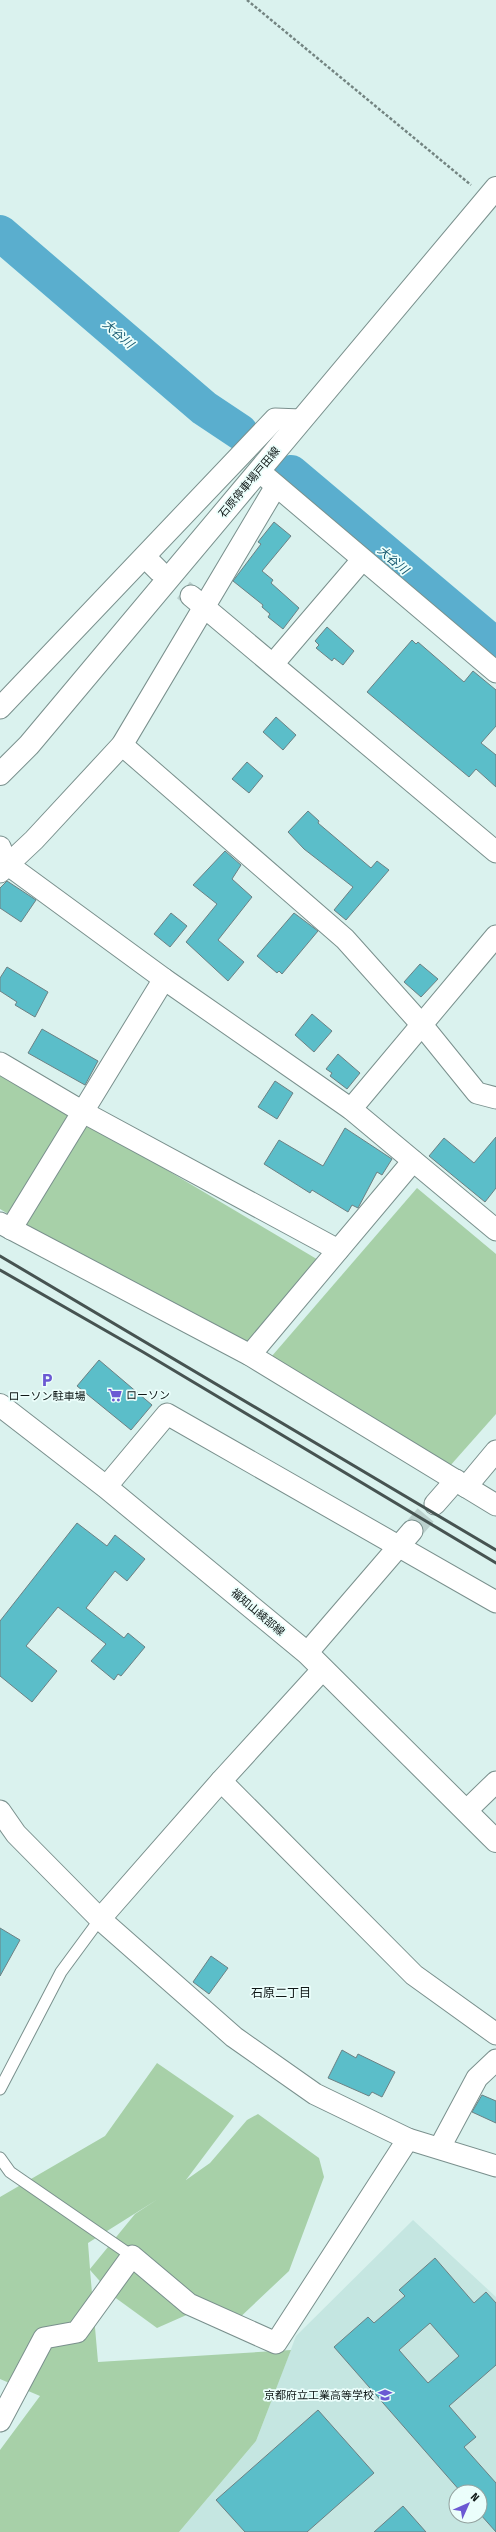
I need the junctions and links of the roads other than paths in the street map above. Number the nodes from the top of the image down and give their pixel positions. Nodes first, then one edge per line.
1 (492, 194) edge
2 (301, 420) junction
3 (258, 470) junction
4 (276, 486) junction
5 (362, 560) junction
6 (197, 602) junction
7 (273, 664) junction
8 (496, 672) edge
9 (0, 708) edge
10 (122, 745) junction
11 (0, 774) edge
12 (496, 852) edge
13 (2, 861) edge
14 (496, 936) edge
15 (164, 979) junction
16 (422, 1025) junction
17 (0, 1063) edge
18 (496, 1098) edge
19 (351, 1109) junction
20 (83, 1112) junction
21 (413, 1161) junction
22 (6, 1226) edge
23 (496, 1230) edge
24 (338, 1250) junction
25 (250, 1355) junction
26 (0, 1405) edge
27 (496, 1451) edge
28 (461, 1483) junction
29 (106, 1487) junction
30 (435, 1504) tunnel mouth
31 (496, 1505) edge
32 (406, 1539) junction
33 (496, 1602) edge
34 (307, 1653) junction
35 (323, 1669) junction
36 (220, 1781) junction
37 (496, 1782) edge
38 (0, 1811) edge
39 (466, 1811) junction
40 (496, 1841) edge
41 (100, 1919) junction
42 (496, 2034) edge
43 (496, 2060) edge
44 (0, 2089) edge
45 (408, 2139) junction
46 (440, 2147) junction
47 (0, 2158) edge
48 (496, 2166) edge
49 (132, 2256) junction
50 (0, 2421) edge

1 - 2 main road, 石原停車場戸田線
2 - 3 main road, 石原停車場戸田線
2 - 9 street
3 - 4 street
3 - 11 main road, 石原停車場戸田線
4 - 5 street
4 - 6 street
5 - 7 street
5 - 8 street
6 - 7 street
6 - 10 street
7 - 12 street
10 - 13 street
10 - 16 street
13 - 15 street
14 - 16 street
15 - 19 street
15 - 20 street
16 - 18 street
16 - 19 street
17 - 20 street
19 - 21 street
20 - 22 street
20 - 24 street
21 - 23 street
21 - 24 street
22 - 25 street
24 - 25 street
25 - 28 street
26 - 29 main road, 福知山綾部線
27 - 28 street
28 - 30 street
28 - 31 street
29 - 32 street
29 - 34 main road, 福知山綾部線
32 - 33 street
32 - 34 street
34 - 35 main road, 福知山綾部線
35 - 36 street
35 - 39 main road, 福知山綾部線
36 - 41 street
36 - 42 street
37 - 39 street
38 - 41 street
39 - 40 main road, 福知山綾部線
41 - 44 lane
41 - 45 street
43 - 46 street
45 - 46 street
45 - 49 street
46 - 48 street
47 - 49 lane
49 - 50 street

